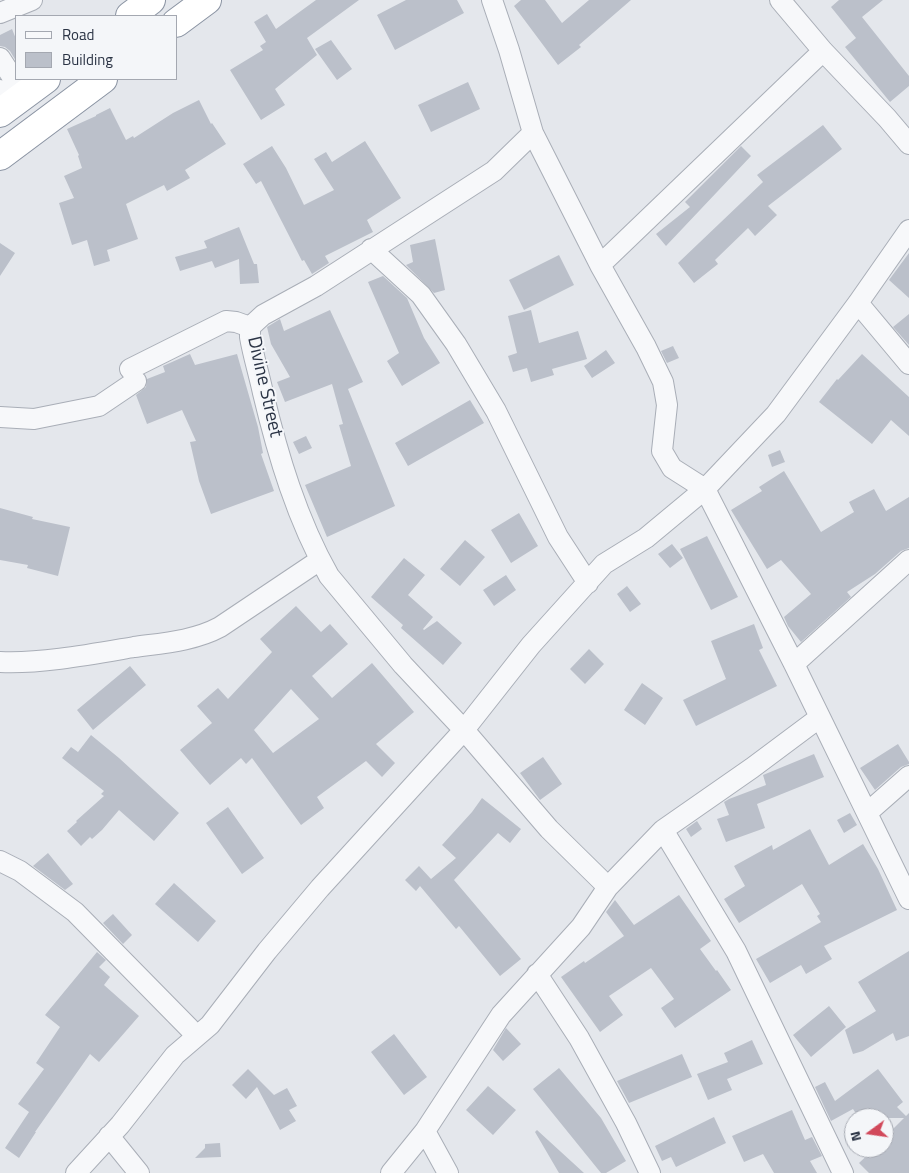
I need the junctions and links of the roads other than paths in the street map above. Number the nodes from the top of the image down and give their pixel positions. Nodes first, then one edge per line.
1 (32, 0) edge
2 (151, 0) edge
3 (207, 0) edge
4 (492, 0) edge
5 (780, 0) edge
6 (0, 13) edge
7 (131, 15) edge
8 (178, 22) edge
9 (823, 52) junction
10 (0, 58) edge
11 (44, 80) edge
12 (102, 80) edge
13 (10, 100) edge
14 (534, 133) junction
15 (907, 138) edge
16 (0, 156) edge
17 (909, 230) edge
18 (372, 249) junction
19 (600, 264) junction
20 (858, 303) junction
21 (250, 327) junction
22 (909, 364) edge
23 (0, 417) edge
24 (705, 489) junction
25 (320, 560) junction
26 (909, 560) edge
27 (588, 582) junction
28 (0, 662) edge
29 (794, 664) junction
30 (820, 718) junction
31 (464, 730) junction
32 (909, 776) edge
33 (867, 813) junction
34 (664, 830) junction
35 (0, 861) edge
36 (608, 887) junction
37 (909, 899) edge
38 (537, 974) junction
39 (197, 1036) junction
40 (424, 1131) junction
41 (109, 1136) junction
42 (76, 1173) edge
43 (139, 1173) edge
44 (391, 1173) edge
45 (448, 1173) edge
46 (650, 1173) edge
47 (844, 1173) edge

1 - 6 street
2 - 7 highway
3 - 8 highway
4 - 14 street
5 - 9 street
9 - 15 street
9 - 19 street
10 - 13 street
11 - 13 highway
12 - 16 highway
14 - 18 street, Divine Street
14 - 19 street
17 - 20 street
18 - 21 street, Divine Street
18 - 27 street
19 - 24 street
20 - 22 street
20 - 24 street
21 - 23 street
21 - 25 street, Divine Street
24 - 27 street
24 - 29 street
25 - 28 street
25 - 31 street, Divine Street
26 - 29 street
27 - 31 street
29 - 30 street
30 - 33 street
30 - 34 street
31 - 36 street, Divine Street
31 - 39 street
32 - 33 street
33 - 37 street
34 - 36 street
34 - 47 street
35 - 39 street
36 - 38 street
38 - 40 street
38 - 46 street
39 - 41 street
40 - 44 street
40 - 45 street
41 - 42 street
41 - 43 street

